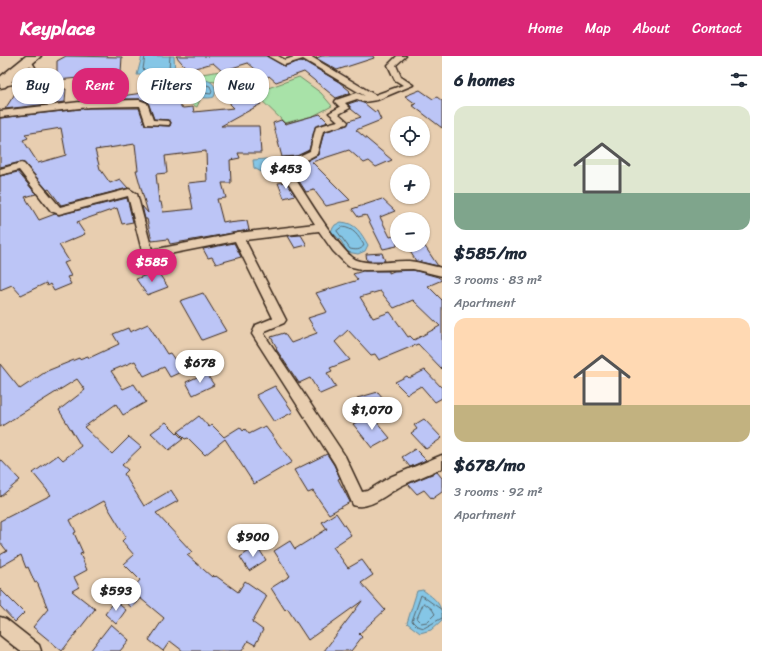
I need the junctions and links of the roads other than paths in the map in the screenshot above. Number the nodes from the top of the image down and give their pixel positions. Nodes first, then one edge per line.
1 (272, 56) edge
2 (304, 56) edge
3 (402, 56) edge
4 (32, 58) edge
5 (2, 80) edge
6 (374, 98) junction
7 (0, 114) edge
8 (166, 123) dead end
9 (0, 172) edge
10 (322, 227) junction
11 (238, 237) junction
12 (442, 272) edge
13 (442, 461) edge
14 (0, 625) edge
15 (33, 651) edge

1 - 2 street
2 - 6 street
3 - 6 street
4 - 5 highway
6 - 10 street
7 - 8 street
9 - 11 street
10 - 11 street
10 - 12 street
11 - 13 street
14 - 15 street

